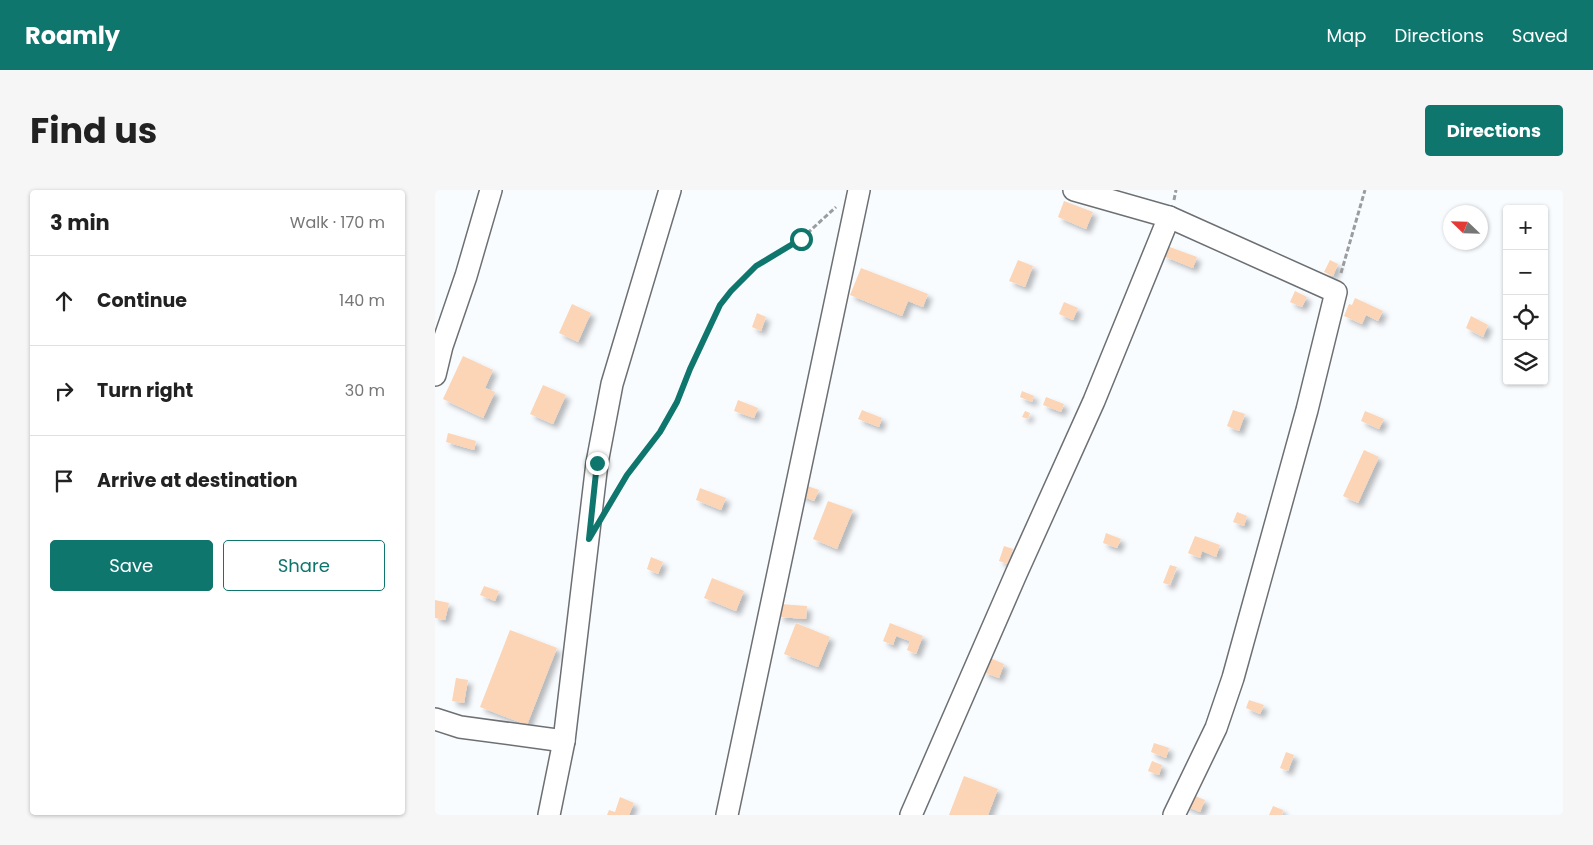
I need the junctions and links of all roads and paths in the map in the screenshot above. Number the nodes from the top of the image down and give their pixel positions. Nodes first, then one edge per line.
1 (491, 190) edge
2 (670, 190) edge
3 (859, 190) edge
4 (1074, 190) edge
5 (1365, 190) edge
6 (841, 202) dead end
7 (1169, 217) junction
8 (1336, 292) junction
9 (435, 375) edge
10 (608, 506) dead end
11 (435, 720) edge
12 (564, 741) junction
13 (549, 815) edge
14 (727, 815) edge
15 (911, 815) edge
16 (1174, 815) edge

1 - 9 street
2 - 12 street
3 - 14 street
4 - 7 street
5 - 8 path
6 - 10 path
7 - 8 street
7 - 15 street
8 - 16 street
11 - 12 street
12 - 13 street

